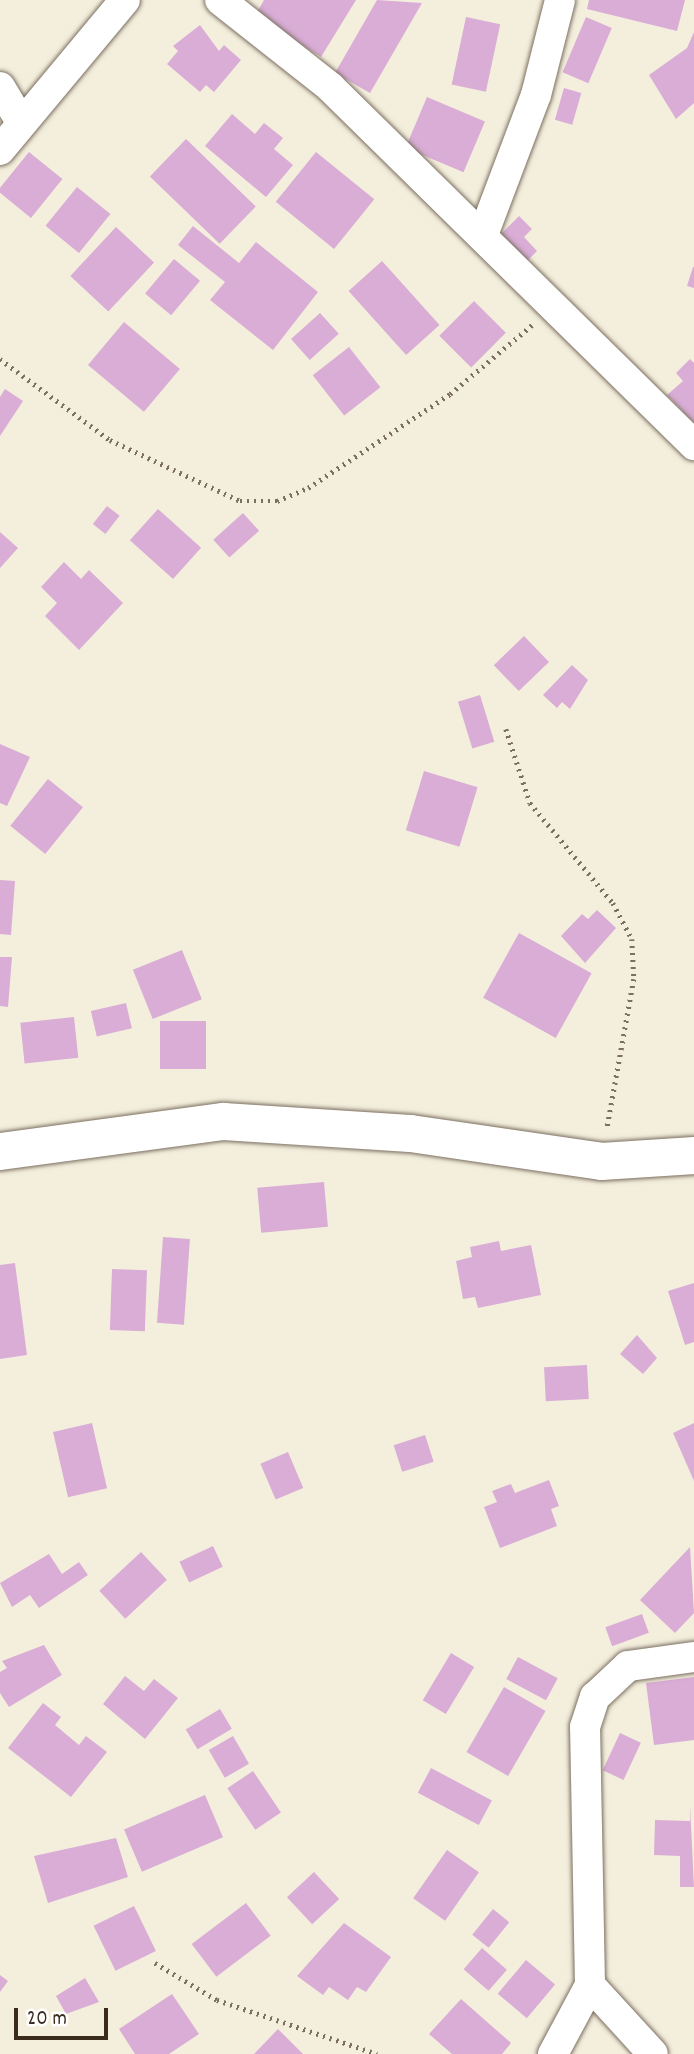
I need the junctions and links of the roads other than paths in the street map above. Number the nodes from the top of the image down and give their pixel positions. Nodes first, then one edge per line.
1 (125, 0) edge
2 (220, 0) edge
3 (560, 0) edge
4 (0, 87) edge
5 (20, 120) junction
6 (0, 150) edge
7 (483, 235) junction
8 (694, 445) edge
9 (0, 1151) edge
10 (694, 1155) edge
11 (694, 1657) edge
12 (590, 1986) junction
13 (553, 2054) edge
14 (653, 2054) edge

1 - 5 street
2 - 7 street
3 - 7 street
4 - 5 street
5 - 6 street
7 - 8 street
9 - 10 street
11 - 12 street
12 - 13 street
12 - 14 street

